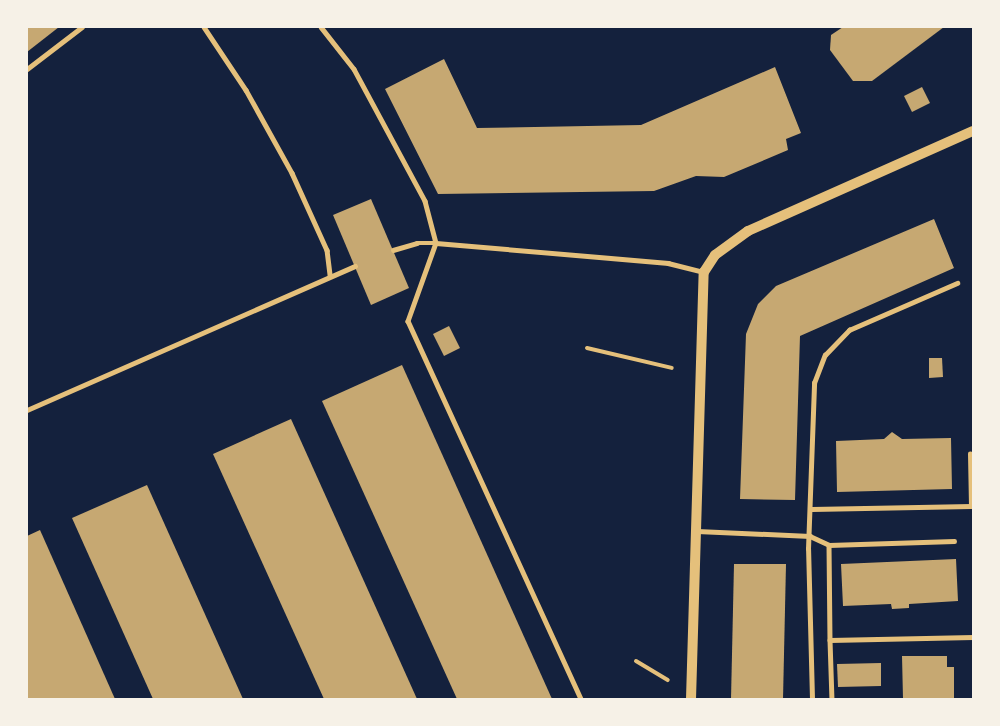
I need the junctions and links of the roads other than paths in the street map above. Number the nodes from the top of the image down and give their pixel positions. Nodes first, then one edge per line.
1 (82, 27) edge
2 (204, 27) edge
3 (321, 27) edge
4 (27, 69) edge
5 (973, 131) edge
6 (436, 243) junction
7 (393, 250) dead end
8 (355, 266) dead end
9 (704, 272) junction
10 (330, 276) junction
11 (957, 283) dead end
12 (27, 410) edge
13 (970, 454) dead end
14 (812, 509) junction
15 (695, 531) junction
16 (810, 536) junction
17 (954, 541) dead end
18 (829, 545) junction
19 (973, 637) edge
20 (830, 640) junction
21 (581, 699) edge
22 (691, 699) edge
23 (812, 699) edge
24 (832, 699) edge

1 - 4 lane
2 - 10 lane
3 - 6 lane
5 - 9 street
6 - 7 lane
6 - 9 lane
6 - 21 lane
8 - 10 lane
9 - 15 street
10 - 12 lane
11 - 14 lane
13 - 14 lane
14 - 16 lane
15 - 16 lane
15 - 22 street
16 - 18 lane
16 - 23 lane
17 - 18 lane
18 - 20 lane
19 - 20 lane
20 - 24 lane

